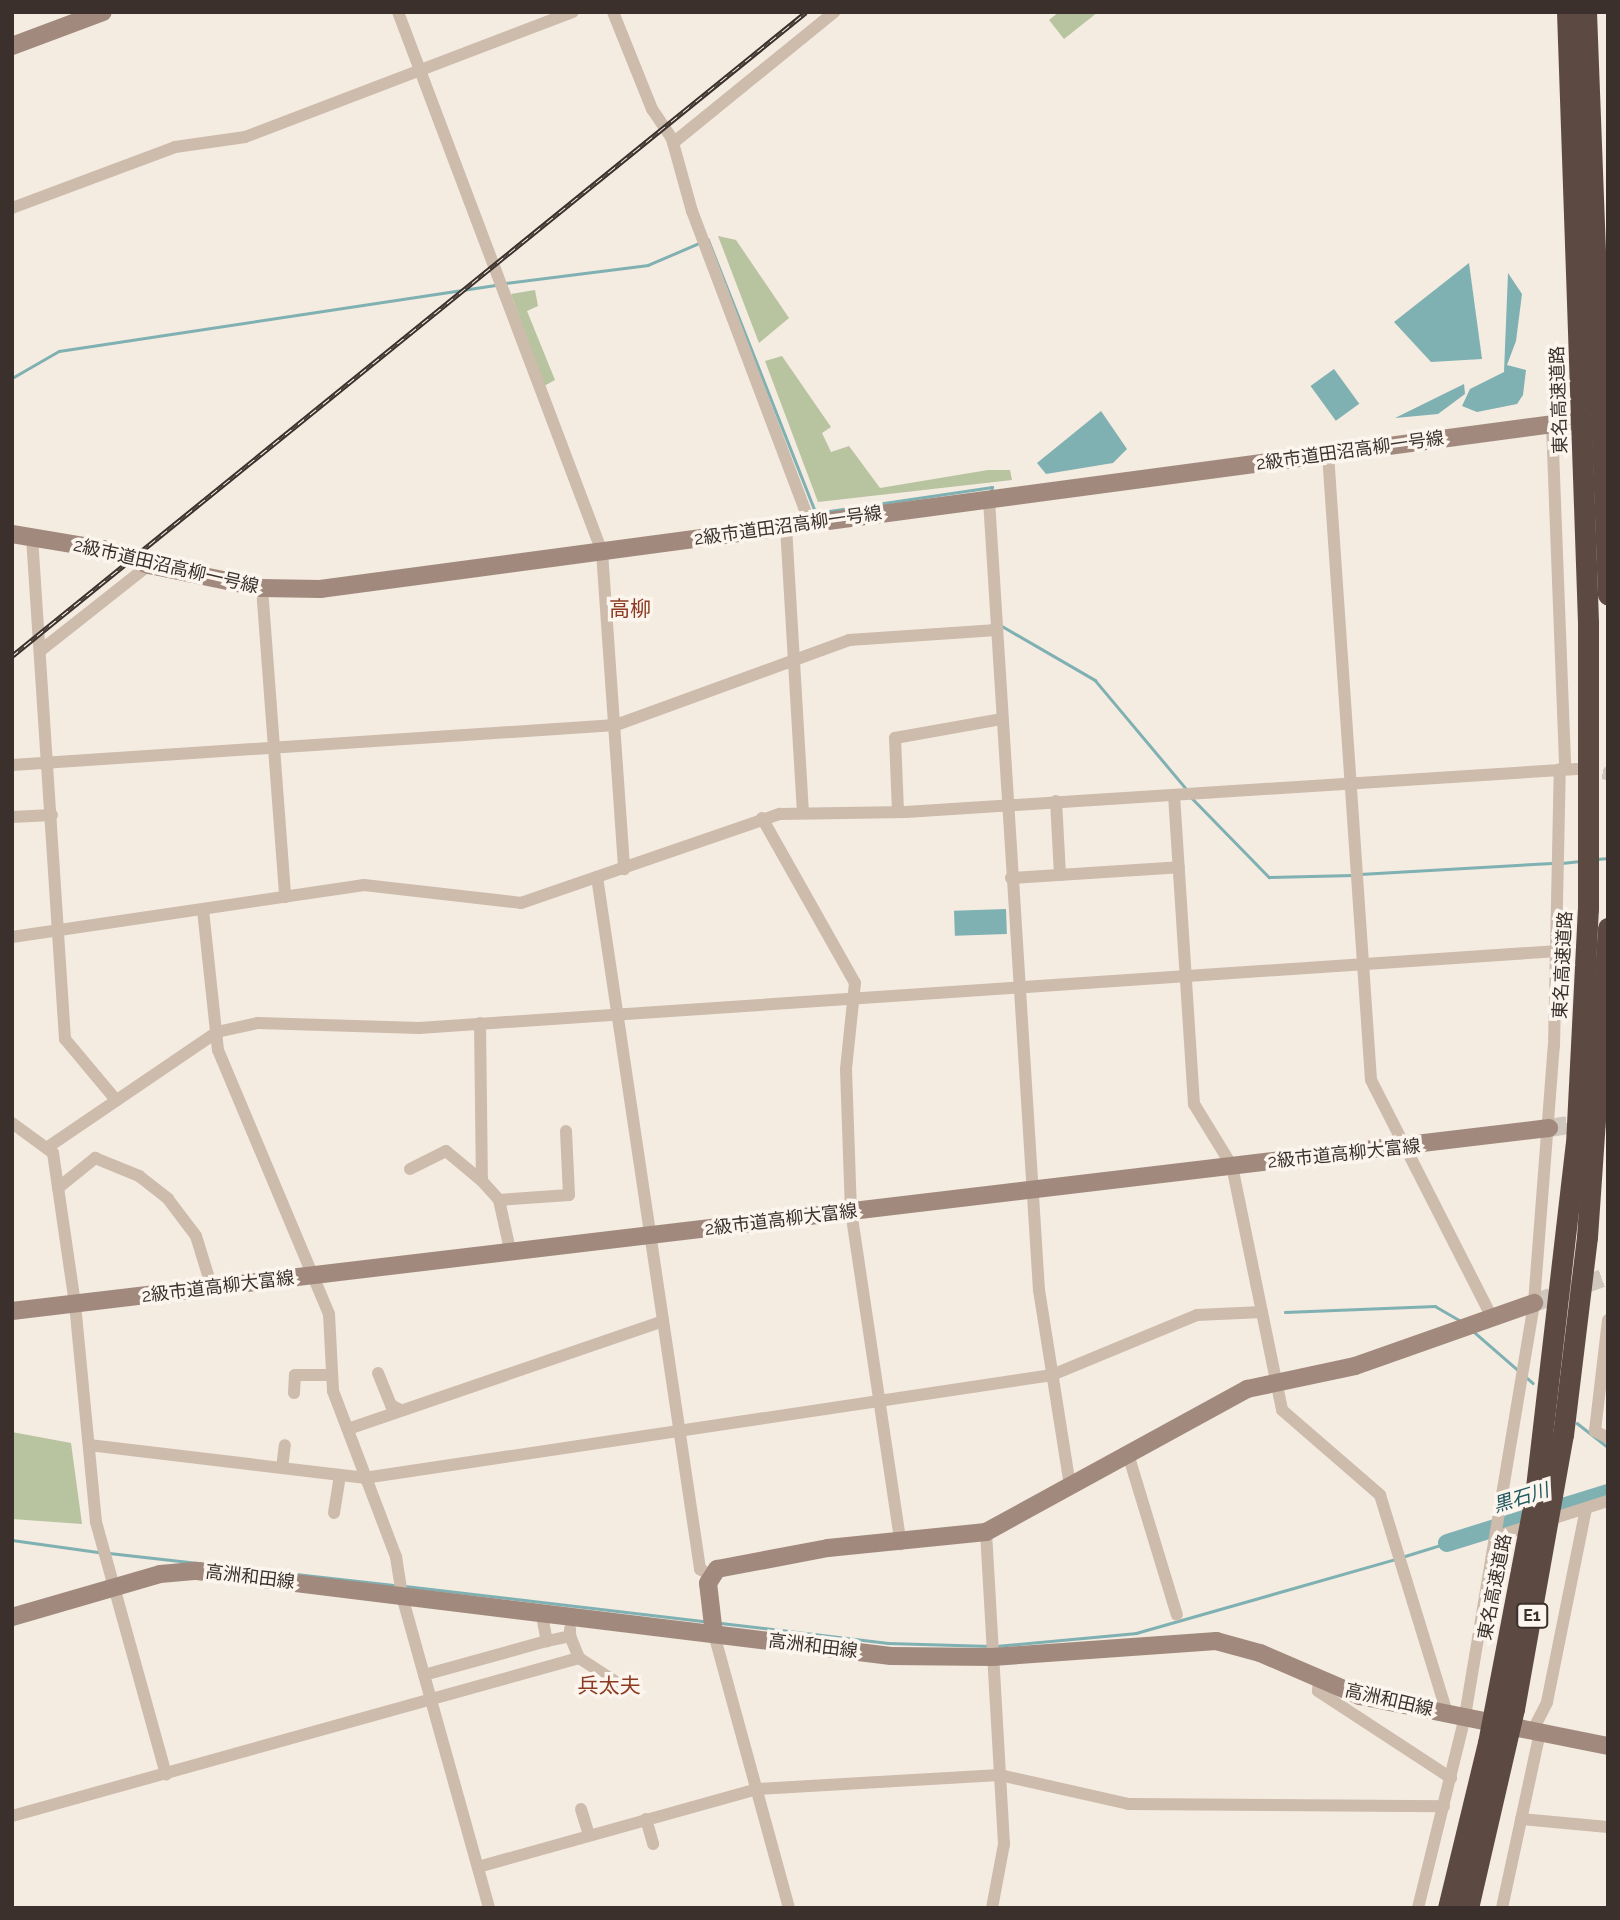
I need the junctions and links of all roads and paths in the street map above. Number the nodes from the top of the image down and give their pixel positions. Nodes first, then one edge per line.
1 (103, 12) edge
2 (398, 12) edge
3 (573, 12) edge
4 (613, 12) edge
5 (834, 12) edge
6 (1567, 12) edge
7 (1586, 12) edge
8 (12, 46) edge
9 (421, 72) junction
10 (673, 143) junction
11 (12, 208) edge
12 (1560, 423) joint
13 (1328, 454) junction
14 (989, 500) junction
15 (810, 523) junction
16 (786, 527) junction
17 (12, 534) edge
18 (32, 537) junction
19 (602, 552) junction
20 (149, 565) junction
21 (262, 588) junction
22 (1608, 596) edge
23 (997, 630) junction
24 (40, 651) junction
25 (793, 661) junction
26 (1002, 719) junction
27 (616, 725) junction
28 (276, 747) junction
29 (48, 763) junction
30 (12, 765) edge
31 (1567, 769) junction
32 (1352, 782) junction
33 (1174, 794) junction
34 (1056, 801) junction
35 (1007, 804) junction
36 (803, 812) junction
37 (898, 812) junction
38 (52, 815) junction
39 (12, 817) edge
40 (762, 818) junction
41 (1179, 867) junction
42 (624, 869) junction
43 (1060, 875) junction
44 (597, 877) junction
45 (1012, 878) junction
46 (285, 897) junction
47 (203, 910) junction
48 (1608, 928) edge
49 (59, 930) junction
50 (12, 937) edge
51 (1558, 951) junction
52 (1363, 964) junction
53 (1187, 975) junction
54 (1018, 988) junction
55 (852, 1000) junction
56 (616, 1015) junction
57 (480, 1023) junction
58 (217, 1032) junction
59 (116, 1100) junction
60 (12, 1123) edge
61 (1549, 1128) junction
62 (566, 1131) dead end
63 (48, 1147) junction
64 (1407, 1149) junction
65 (1232, 1166) junction
66 (410, 1169) dead end
67 (482, 1181) junction
68 (58, 1188) junction
69 (1032, 1192) junction
70 (499, 1200) junction
71 (851, 1211) junction
72 (651, 1236) junction
73 (511, 1254) junction
74 (314, 1276) junction
75 (212, 1288) junction
76 (1534, 1303) junction
77 (75, 1304) junction
78 (12, 1311) edge
79 (1262, 1312) junction
80 (1492, 1317) junction
81 (1608, 1320) edge
82 (663, 1321) junction
83 (378, 1373) dead end
84 (330, 1375) junction
85 (1052, 1375) junction
86 (1276, 1386) junction
87 (294, 1393) dead end
88 (879, 1400) junction
89 (400, 1410) junction
90 (348, 1429) junction
91 (680, 1432) junction
92 (1608, 1438) edge
93 (89, 1445) junction
94 (285, 1445) dead end
95 (1128, 1454) junction
96 (282, 1468) junction
97 (340, 1475) junction
98 (364, 1478) junction
99 (1070, 1486) junction
100 (1545, 1495) junction
101 (1608, 1501) edge
102 (1586, 1509) junction
103 (334, 1513) dead end
104 (986, 1532) junction
105 (1498, 1535) junction
106 (901, 1544) junction
107 (710, 1575) junction
108 (115, 1590) junction
109 (401, 1596) junction
110 (541, 1611) junction
111 (570, 1615) junction
112 (1177, 1615) dead end
113 (12, 1617) edge
114 (714, 1634) junction
115 (570, 1636) junction
116 (547, 1642) junction
117 (992, 1657) junction
118 (579, 1658) junction
119 (424, 1675) junction
120 (1319, 1681) junction
121 (627, 1689) dead end
122 (430, 1700) junction
123 (1456, 1715) junction
124 (1536, 1731) junction
125 (1497, 1746) junction
126 (1608, 1746) edge
127 (166, 1774) junction
128 (1000, 1775) junction
129 (1451, 1779) junction
130 (757, 1788) junction
131 (1444, 1806) junction
132 (581, 1809) dead end
133 (12, 1816) edge
134 (646, 1819) junction
135 (1521, 1819) junction
136 (1608, 1827) edge
137 (589, 1835) junction
138 (653, 1844) dead end
139 (478, 1867) junction
140 (489, 1908) edge
141 (789, 1908) edge
142 (992, 1908) edge
143 (1418, 1908) edge
144 (1448, 1908) edge
145 (1468, 1908) edge
146 (1502, 1908) edge

1 - 8 street
2 - 9 street
3 - 9 street
4 - 10 street
5 - 10 street
6 - 100 highway, 東名高速道路 / E1
7 - 22 highway
9 - 11 street
9 - 19 street
10 - 15 street
12 - 13 street, 2級市道田沼高柳一号線
12 - 31 street
13 - 14 street, 2級市道田沼高柳一号線
13 - 32 street
14 - 15 street, 2級市道田沼高柳一号線
14 - 23 street
15 - 16 street, 2級市道田沼高柳一号線
16 - 19 street, 2級市道田沼高柳一号線
16 - 25 street
17 - 18 street, 2級市道田沼高柳一号線
18 - 20 street, 2級市道田沼高柳一号線
18 - 24 street
19 - 21 street, 2級市道田沼高柳一号線
19 - 27 street
20 - 21 street, 2級市道田沼高柳一号線
20 - 24 street
21 - 28 street
23 - 25 street
23 - 26 street
24 - 29 street
25 - 27 street
25 - 36 street
26 - 35 street
26 - 37 street
27 - 28 street
27 - 42 street
28 - 29 street
28 - 46 street
29 - 30 street
29 - 38 street
31 - 32 street
31 - 51 street
32 - 33 street
32 - 52 street
33 - 34 street
33 - 41 street
34 - 35 street
34 - 43 street
35 - 37 street
35 - 45 street
36 - 37 street
36 - 40 street
38 - 39 street
38 - 49 street
40 - 42 street
40 - 55 street
41 - 43 street
41 - 53 street
42 - 44 street
43 - 45 street
44 - 46 street
44 - 56 street
45 - 54 street
46 - 47 street
47 - 49 street
47 - 58 street
48 - 100 highway, 東名高速道路 / E1
49 - 50 street
49 - 59 street
51 - 52 street
51 - 61 street
52 - 53 street
52 - 64 street
53 - 54 street
53 - 65 street
54 - 55 street
54 - 69 street
55 - 56 street
55 - 71 street
56 - 57 street
56 - 72 street
57 - 58 street
57 - 67 street
58 - 59 street
58 - 74 street
59 - 63 street
60 - 63 street
61 - 64 street, 2級市道高柳大富線
61 - 76 street
62 - 70 street
63 - 68 street
64 - 65 street, 2級市道高柳大富線
64 - 80 street
65 - 69 street, 2級市道高柳大富線
65 - 79 street
66 - 67 street
67 - 70 street
68 - 75 street
68 - 77 street
69 - 71 street, 2級市道高柳大富線
69 - 85 street
70 - 73 street
71 - 72 street, 2級市道高柳大富線
71 - 88 street
72 - 73 street, 2級市道高柳大富線
72 - 82 street
73 - 74 street, 2級市道高柳大富線
74 - 75 street, 2級市道高柳大富線
74 - 84 street
75 - 77 street, 2級市道高柳大富線
76 - 80 street
76 - 105 street
77 - 78 street, 2級市道高柳大富線
77 - 93 street
79 - 85 street
79 - 86 street
80 - 86 street
81 - 92 street
82 - 89 street
82 - 91 street
83 - 89 street
84 - 87 street
84 - 90 street
85 - 88 street
85 - 99 street
86 - 95 street
86 - 123 street
88 - 91 street
88 - 106 street
89 - 90 street
90 - 98 street
91 - 98 street
91 - 107 street
93 - 96 street
93 - 108 street
94 - 96 street
95 - 99 street
95 - 112 street
96 - 97 street
97 - 98 street
97 - 103 street
98 - 109 street
99 - 104 street
100 - 125 highway, 東名高速道路 / E1
100 - 125 highway, 東名高速道路 / E1
101 - 102 street
102 - 105 street
102 - 124 street
104 - 106 street
104 - 117 street
105 - 123 street
106 - 107 street
107 - 114 street
108 - 109 street, 高洲和田線
108 - 113 street, 高洲和田線
108 - 127 street
109 - 110 street, 高洲和田線
109 - 119 street
110 - 111 street, 高洲和田線
110 - 116 street
111 - 114 street, 高洲和田線
111 - 115 street
114 - 117 street, 高洲和田線
114 - 130 street
115 - 116 street
115 - 118 street
116 - 119 street
117 - 120 street, 高洲和田線
117 - 128 street
118 - 121 street
118 - 122 street
119 - 122 street
120 - 123 street, 高洲和田線
120 - 129 street
122 - 127 street
122 - 139 street
123 - 124 street, 高洲和田線
123 - 129 street
124 - 126 street, 高洲和田線
124 - 135 street
125 - 144 highway, 東名高速道路 / E1
125 - 145 highway, 東名高速道路 / E1
127 - 133 street
128 - 130 street
128 - 131 street
128 - 142 street
129 - 131 street
130 - 134 street
130 - 141 street
131 - 143 street
132 - 137 street
134 - 137 street
134 - 138 street
135 - 136 street
135 - 146 street
137 - 139 street
139 - 140 street

